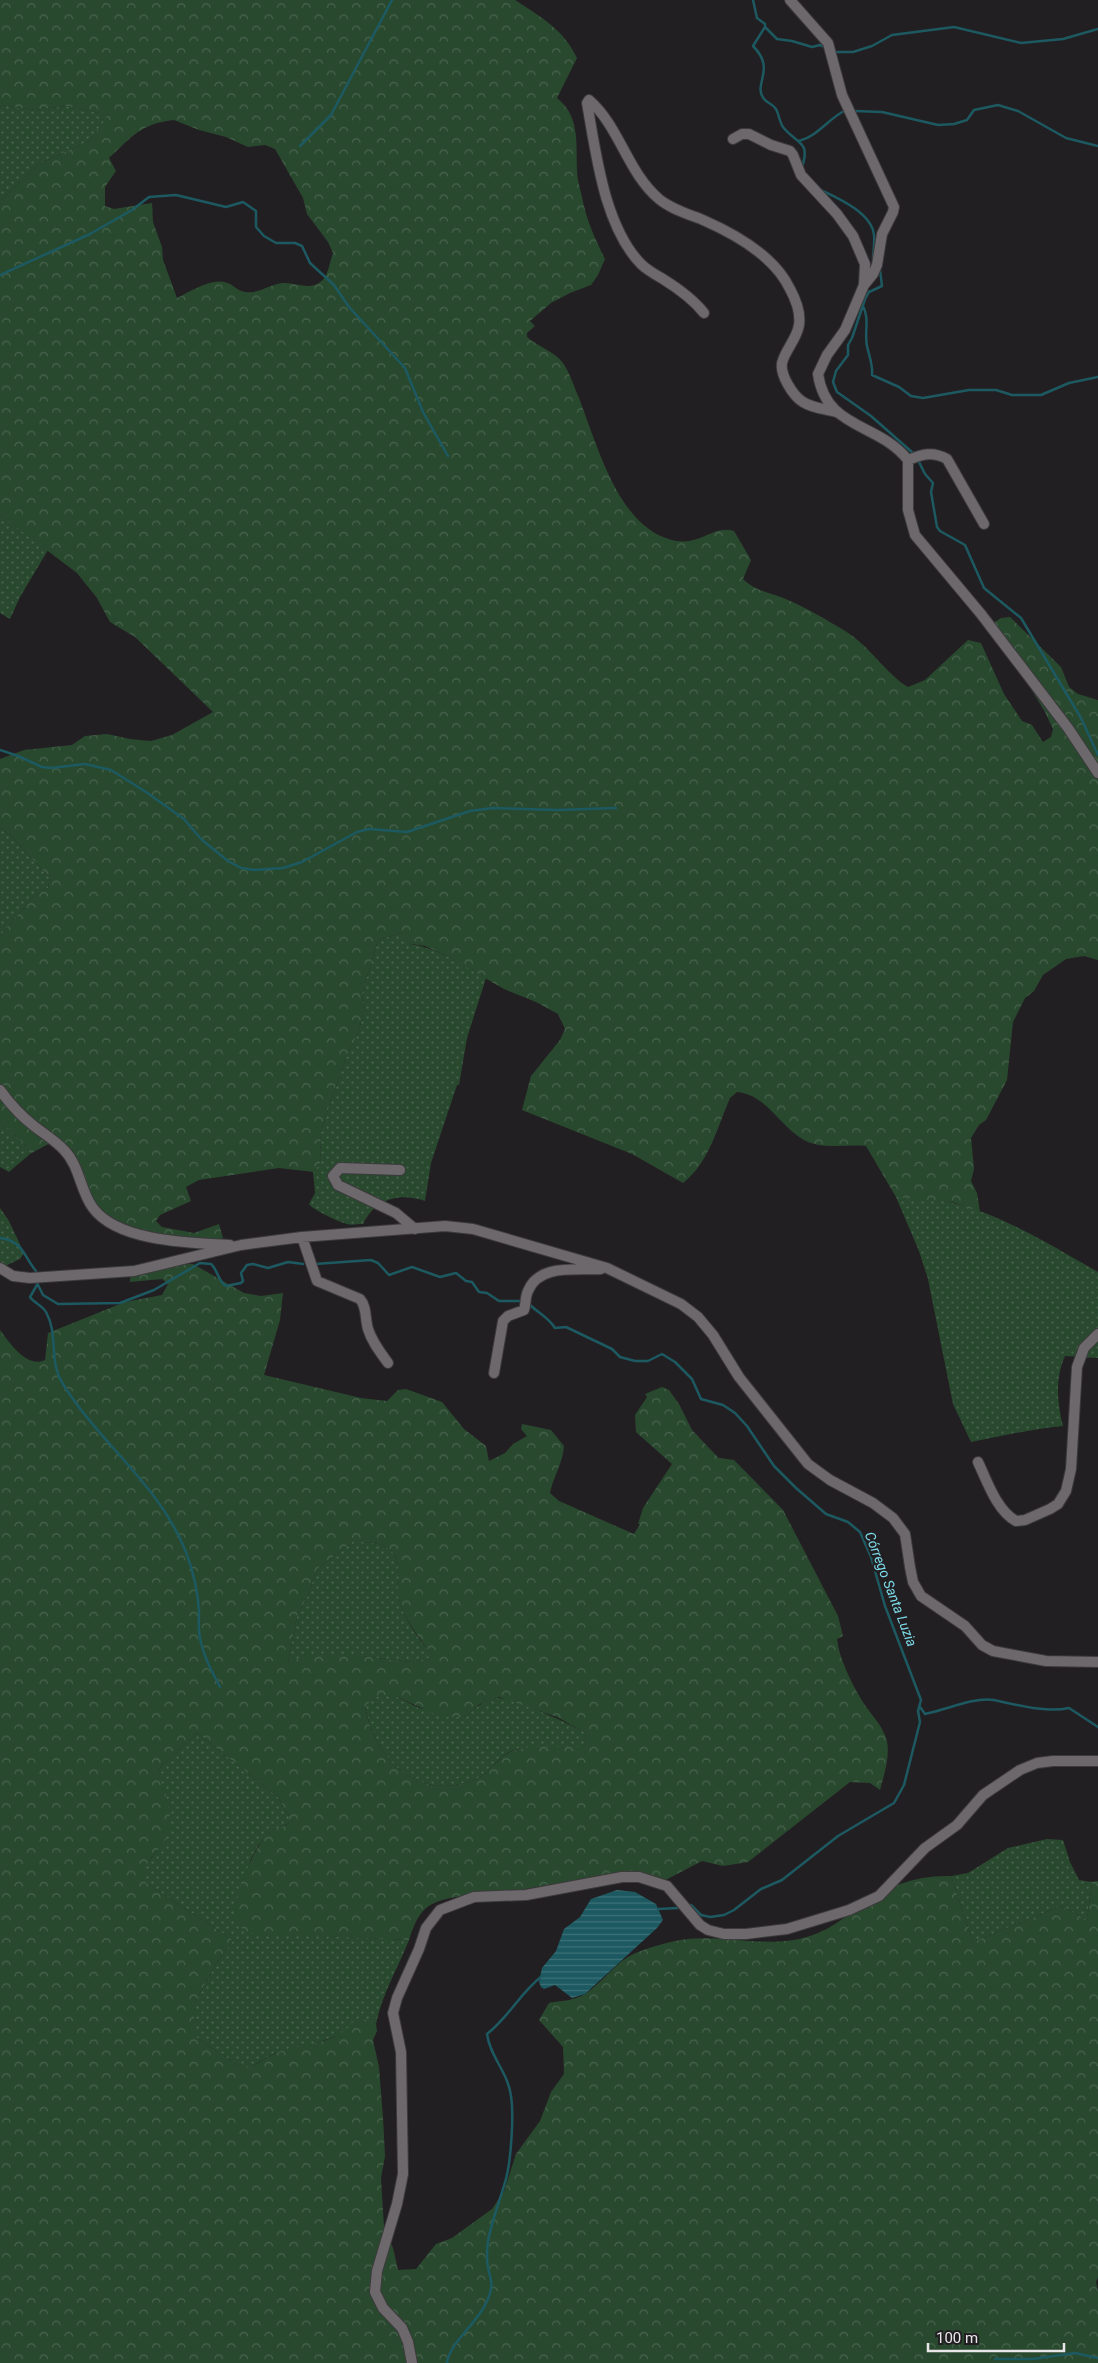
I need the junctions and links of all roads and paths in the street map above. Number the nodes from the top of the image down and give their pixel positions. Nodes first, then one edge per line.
1 (790, 0) edge
2 (733, 138) dead end
3 (864, 285) junction
4 (704, 313) dead end
5 (836, 412) junction
6 (908, 460) junction
7 (984, 524) dead end
8 (1098, 773) edge
9 (0, 1090) edge
10 (400, 1170) dead end
11 (415, 1229) junction
12 (302, 1237) junction
13 (241, 1245) junction
14 (0, 1268) edge
15 (607, 1268) junction
16 (1098, 1334) edge
17 (388, 1363) dead end
18 (494, 1373) dead end
19 (978, 1462) dead end
20 (1098, 1662) edge
21 (1098, 1761) edge
22 (412, 2363) edge

1 - 3 street
2 - 3 street
3 - 5 street
4 - 5 street
5 - 6 street
6 - 7 street
6 - 8 street
9 - 13 street
10 - 11 street
11 - 12 street
11 - 15 street
12 - 13 street
12 - 17 street
13 - 14 street
15 - 18 street
15 - 20 street
16 - 19 street
21 - 22 street

